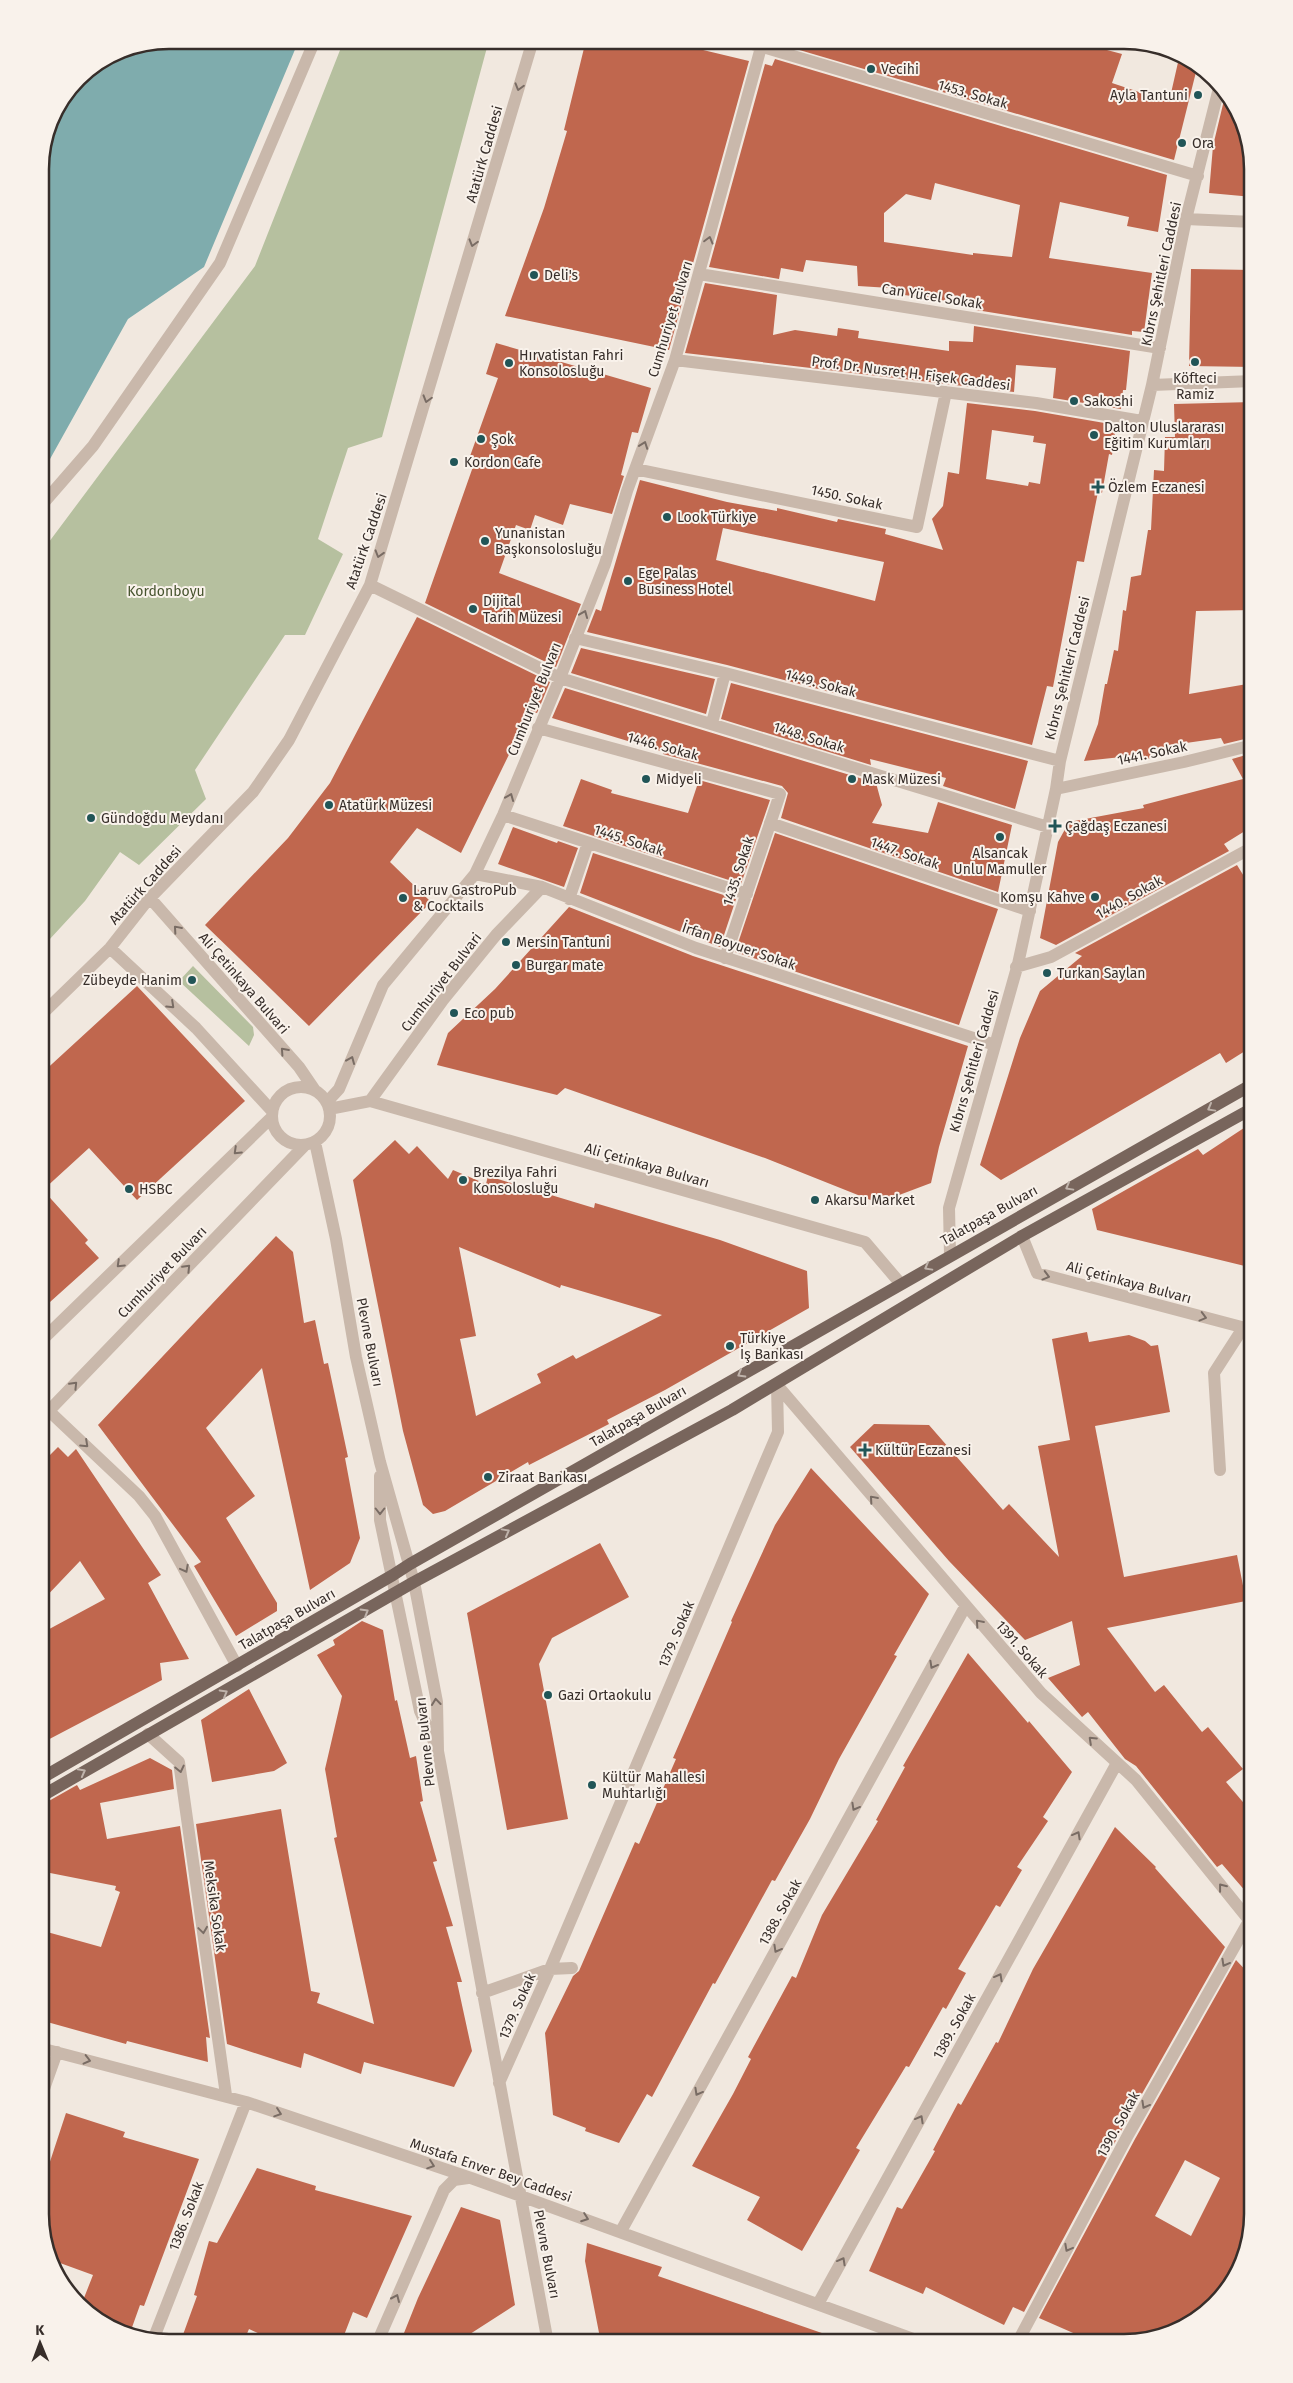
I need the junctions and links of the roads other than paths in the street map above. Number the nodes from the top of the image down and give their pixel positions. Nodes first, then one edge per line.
1 (311, 49) edge
2 (530, 49) edge
3 (761, 49) edge
4 (779, 49) edge
5 (1219, 95) edge
6 (1198, 176) junction
7 (1186, 220) junction
8 (1244, 222) edge
9 (699, 274) junction
10 (1160, 348) junction
11 (675, 360) junction
12 (1244, 381) edge
13 (1152, 385) junction
14 (946, 392) junction
15 (1142, 421) junction
16 (635, 469) junction
17 (49, 497) edge
18 (370, 585) junction
19 (575, 638) junction
20 (725, 674) junction
21 (560, 678) junction
22 (712, 723) junction
23 (538, 728) junction
24 (1244, 747) edge
25 (1060, 761) junction
26 (1056, 789) junction
27 (780, 794) joint
28 (503, 815) junction
29 (770, 823) junction
30 (1048, 827) junction
31 (588, 842) junction
32 (1244, 852) edge
33 (475, 874) junction
34 (542, 888) junction
35 (746, 894) junction
36 (150, 898) junction
37 (569, 898) junction
38 (1030, 911) junction
39 (110, 948) junction
40 (725, 958) junction
41 (1016, 967) junction
42 (49, 1007) edge
43 (994, 1045) junction
44 (314, 1089) junction
45 (1244, 1089) edge
46 (370, 1101) junction
47 (328, 1105) junction
48 (1244, 1113) edge
49 (272, 1114) junction
50 (310, 1143) junction
51 (1022, 1236) junction
52 (950, 1255) junction
53 (900, 1283) junction
54 (1244, 1328) edge
55 (49, 1331) edge
56 (1244, 1334) edge
57 (777, 1385) junction
58 (49, 1411) edge
59 (49, 1418) edge
60 (380, 1462) junction
61 (1220, 1470) dead end
62 (410, 1564) junction
63 (393, 1576) junction
64 (414, 1582) junction
65 (396, 1593) junction
66 (965, 1607) junction
67 (237, 1666) junction
68 (148, 1734) junction
69 (438, 1751) junction
70 (1117, 1763) junction
71 (49, 1774) edge
72 (49, 1792) edge
73 (1244, 1914) edge
74 (1244, 1935) edge
75 (572, 1968) dead end
76 (550, 1969) junction
77 (482, 1993) junction
78 (49, 2050) edge
79 (57, 2052) junction
80 (49, 2075) edge
81 (499, 2083) junction
82 (226, 2096) junction
83 (246, 2102) junction
84 (471, 2178) junction
85 (520, 2195) junction
86 (621, 2231) junction
87 (818, 2304) junction
88 (156, 2333) edge
89 (381, 2334) edge
90 (546, 2334) edge
91 (900, 2334) edge
92 (1022, 2334) edge

1 - 17 street
2 -> 18 street, Atatürk Caddesi
9 -> 3 street, Cumhuriyet Bulvarı
4 - 6 street, 1453. Sokak
5 - 6 street, Kıbrıs Şehitleri Caddesi
6 - 7 street, Kıbrıs Şehitleri Caddesi
7 - 8 street
7 - 10 street, Kıbrıs Şehitleri Caddesi
9 - 10 street, Can Yücel Sokak
9 - 11 street, Cumhuriyet Bulvarı
10 - 13 street, Kıbrıs Şehitleri Caddesi
11 - 14 street, Prof. Dr. Nusret H. Fişek Caddesi
16 -> 11 street, Cumhuriyet Bulvarı
12 - 13 street
13 - 15 street, Kıbrıs Şehitleri Caddesi
14 - 15 street, Prof. Dr. Nusret H. Fişek Caddesi
14 - 16 street, 1450. Sokak
15 - 25 street, Kıbrıs Şehitleri Caddesi
19 -> 16 street, Cumhuriyet Bulvarı
18 - 21 street, 1448. Sokak
18 - 36 street, Atatürk Caddesi
19 - 20 street, 1449. Sokak
19 - 21 street, Cumhuriyet Bulvarı
20 - 22 street
20 - 25 street, 1449. Sokak
21 - 22 street, 1448. Sokak
21 - 23 street, Cumhuriyet Bulvarı
22 - 30 street, 1448. Sokak
23 - 27 street, 1446. Sokak
28 -> 23 street, Cumhuriyet Bulvarı
24 - 26 street, 1441. Sokak
25 - 26 street, Kıbrıs Şehitleri Caddesi
26 - 30 street, Kıbrıs Şehitleri Caddesi
27 - 29 street, 1435. Sokak
28 - 31 street, 1445. Sokak
28 - 33 street, Cumhuriyet Bulvarı
29 - 35 street, 1435. Sokak
29 - 38 street, 1447. Sokak
30 - 38 street, Kıbrıs Şehitleri Caddesi
31 - 35 street, 1445. Sokak
31 - 37 street
32 - 41 street, 1440. Sokak
33 - 34 street, İrfan Boyuer Sokak
47 -> 33 street, Cumhuriyet Bulvarı
34 - 37 street, İrfan Boyuer Sokak
34 - 46 street, Cumhuriyet Bulvari
35 - 40 street, 1435. Sokak
36 - 39 street, Atatürk Caddesi
44 -> 36 street, Ali Çetinkaya Bulvari
37 - 40 street, İrfan Boyuer Sokak
38 - 41 street, Kıbrıs Şehitleri Caddesi
39 - 42 street, Atatürk Caddesi
39 -> 49 street
40 - 43 street, İrfan Boyuer Sokak
41 - 43 street, Kıbrıs Şehitleri Caddesi
43 - 52 street, Kıbrıs Şehitleri Caddesi
44 - 47 street
44 - 49 street
45 -> 52 main road, Talatpaşa Bulvarı
46 - 47 street
46 - 53 street, Ali Çetinkaya Bulvarı
47 - 50 street
48 - 51 main road
49 - 50 street
49 -> 55 street
58 -> 50 street, Cumhuriyet Bulvarı
50 - 60 street, Plevne Bulvarı
51 -> 54 street, Ali Çetinkaya Bulvarı
51 - 57 main road
52 -> 53 main road, Talatpaşa Bulvarı
53 -> 62 main road, Talatpaşa Bulvarı
56 - 61 street
64 -> 57 main road
66 -> 57 street, 1391. Sokak
57 - 76 street, 1379. Sokak
59 -> 67 street
60 - 62 street, Plevne Bulvarı
60 -> 63 street
62 - 63 main road, Talatpaşa Bulvarı
62 - 64 street, Plevne Bulvarı
63 - 65 street
63 - 67 main road, Talatpaşa Bulvarı
64 - 65 main road
69 -> 64 street, Plevne Bulvarı
68 -> 65 main road
65 - 69 street
70 -> 66 street, 1391. Sokak
66 -> 86 street, 1388. Sokak
67 - 71 main road, Talatpaşa Bulvarı
72 -> 68 main road
68 -> 82 street, Meksika Sokak
69 - 77 street, Plevne Bulvarı
73 -> 70 street, 1391. Sokak
87 -> 70 street, 1389. Sokak
74 -> 92 street, 1390. Sokak
75 - 76 street
76 - 77 street
76 - 81 street, 1379. Sokak
77 - 81 street, Plevne Bulvarı
78 - 79 street, Mustafa Enver Bey Caddesi
79 - 80 street
79 -> 82 street, Mustafa Enver Bey Caddesi
81 - 85 street, Plevne Bulvarı
82 - 83 street, Mustafa Enver Bey Caddesi
83 -> 84 street, Mustafa Enver Bey Caddesi
83 - 88 street, 1386. Sokak
84 - 85 street, Mustafa Enver Bey Caddesi
89 -> 84 street
85 -> 86 street, Mustafa Enver Bey Caddesi
85 - 90 street, Plevne Bulvarı
86 - 87 street, Mustafa Enver Bey Caddesi
87 - 91 street, Mustafa Enver Bey Caddesi

